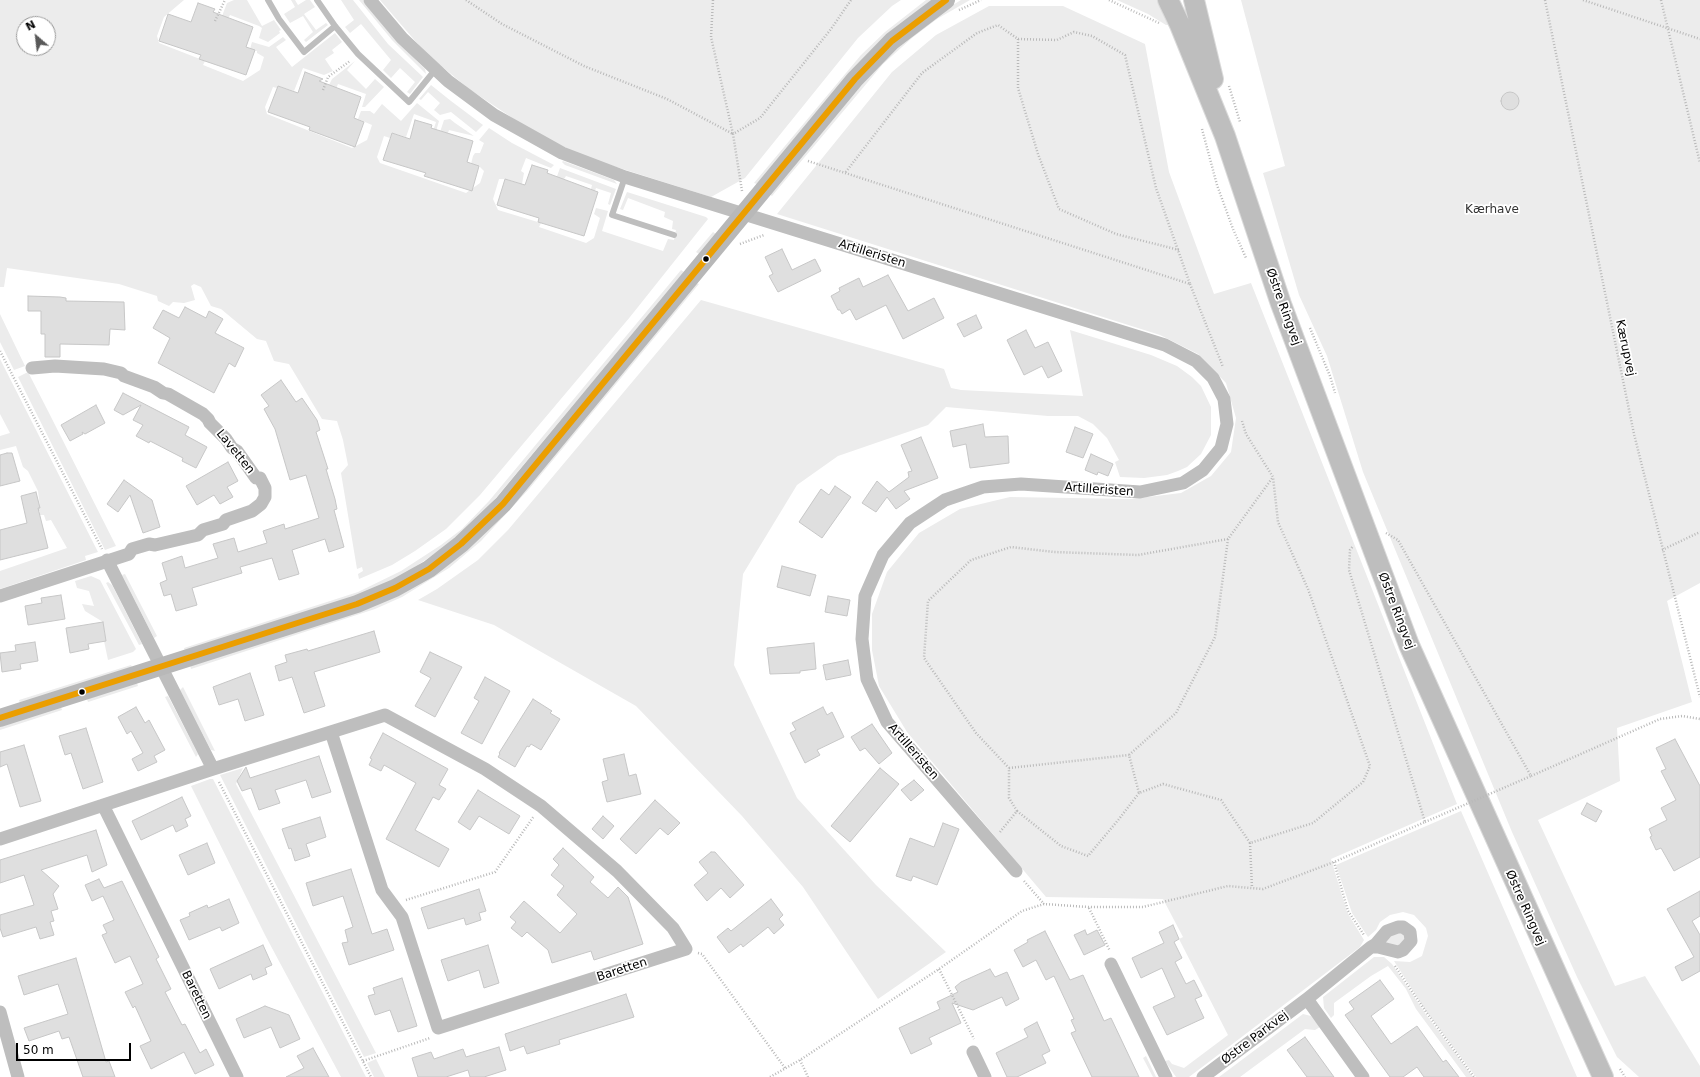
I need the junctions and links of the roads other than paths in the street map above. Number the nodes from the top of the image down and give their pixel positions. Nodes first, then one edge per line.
1 (268, 0) edge
2 (317, 0) edge
3 (370, 0) edge
4 (1168, 0) edge
5 (1194, 0) edge
6 (951, 6) edge
7 (335, 26) junction
8 (435, 70) junction
9 (1225, 136) junction
10 (624, 177) junction
11 (744, 205) junction
12 (674, 235) dead end
13 (32, 368) dead end
14 (107, 560) junction
15 (0, 596) edge
16 (161, 666) junction
17 (0, 718) edge
18 (331, 732) junction
19 (212, 769) junction
20 (103, 805) junction
21 (0, 839) edge
22 (1016, 871) road end
23 (1372, 947) road end
24 (1111, 964) road end
25 (1307, 998) junction
26 (0, 1012) edge
27 (973, 1052) road end
28 (1606, 1072) edge
29 (18, 1077) edge
30 (236, 1077) edge
31 (985, 1077) edge
32 (1166, 1077) edge
33 (1203, 1077) edge
34 (1363, 1077) edge

1 - 7 lane
2 - 7 lane
3 - 8 street, Artilleristen
4 - 9 main road, Østre Ringvej
5 - 9 main road, Østre Ringvej
6 - 11 street
7 - 8 lane
8 - 10 street, Artilleristen
9 - 28 main road, Østre Ringvej
10 - 11 street, Artilleristen
10 - 12 lane
11 - 16 street
11 - 22 street, Artilleristen
13 - 14 street, Lavetten
14 - 15 street, Lavetten
14 - 16 street
16 - 17 street
16 - 19 street
18 - 18 street, Baretten
18 - 19 street
19 - 20 street
20 - 21 street
20 - 30 street, Baretten
23 - 25 street, Østre Parkvej
24 - 32 street
25 - 33 street, Østre Parkvej
25 - 34 street
26 - 29 street
27 - 31 street

